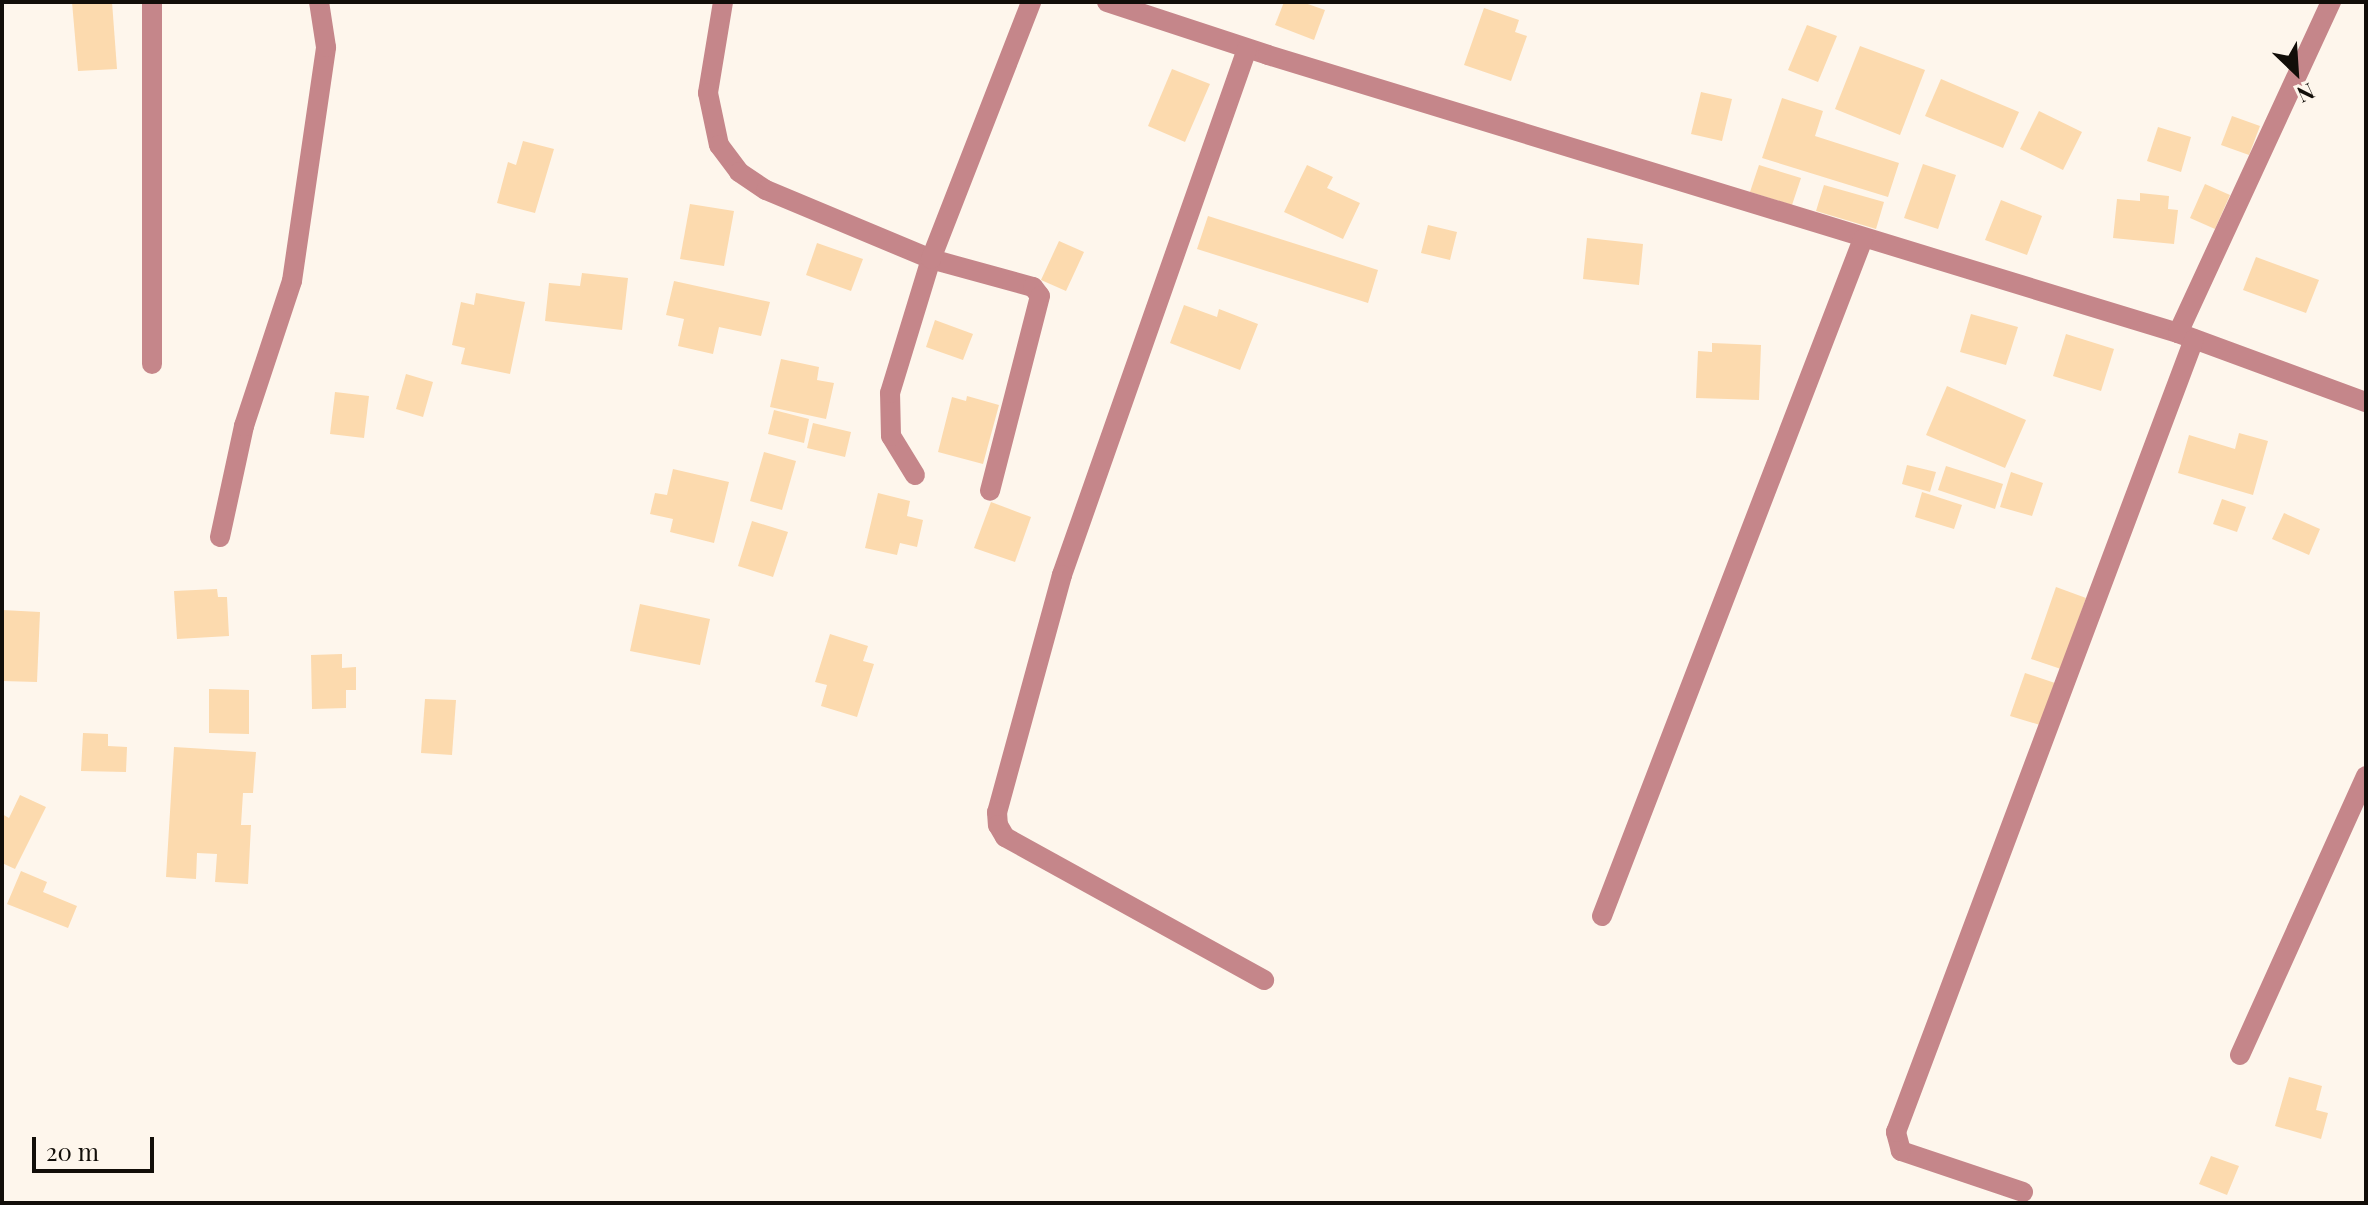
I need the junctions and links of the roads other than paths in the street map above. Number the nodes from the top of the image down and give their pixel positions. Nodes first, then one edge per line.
1 (152, 2) edge
2 (319, 2) edge
3 (723, 2) edge
4 (1031, 2) edge
5 (1107, 2) edge
6 (2331, 2) edge
7 (1247, 49) junction
8 (1863, 239) junction
9 (931, 259) junction
10 (2186, 336) junction
11 (152, 364) dead end
12 (2366, 402) edge
13 (915, 475) dead end
14 (990, 491) dead end
15 (220, 537) dead end
16 (2366, 776) edge
17 (1602, 916) dead end
18 (1264, 980) dead end
19 (2240, 1055) dead end
20 (2023, 1192) dead end

1 - 11 street
2 - 15 street
3 - 9 street
4 - 9 street
5 - 7 street
6 - 10 street
7 - 8 street
7 - 18 street
8 - 10 street
8 - 17 street
9 - 13 street
9 - 14 street
10 - 12 street
10 - 20 street
16 - 19 street

